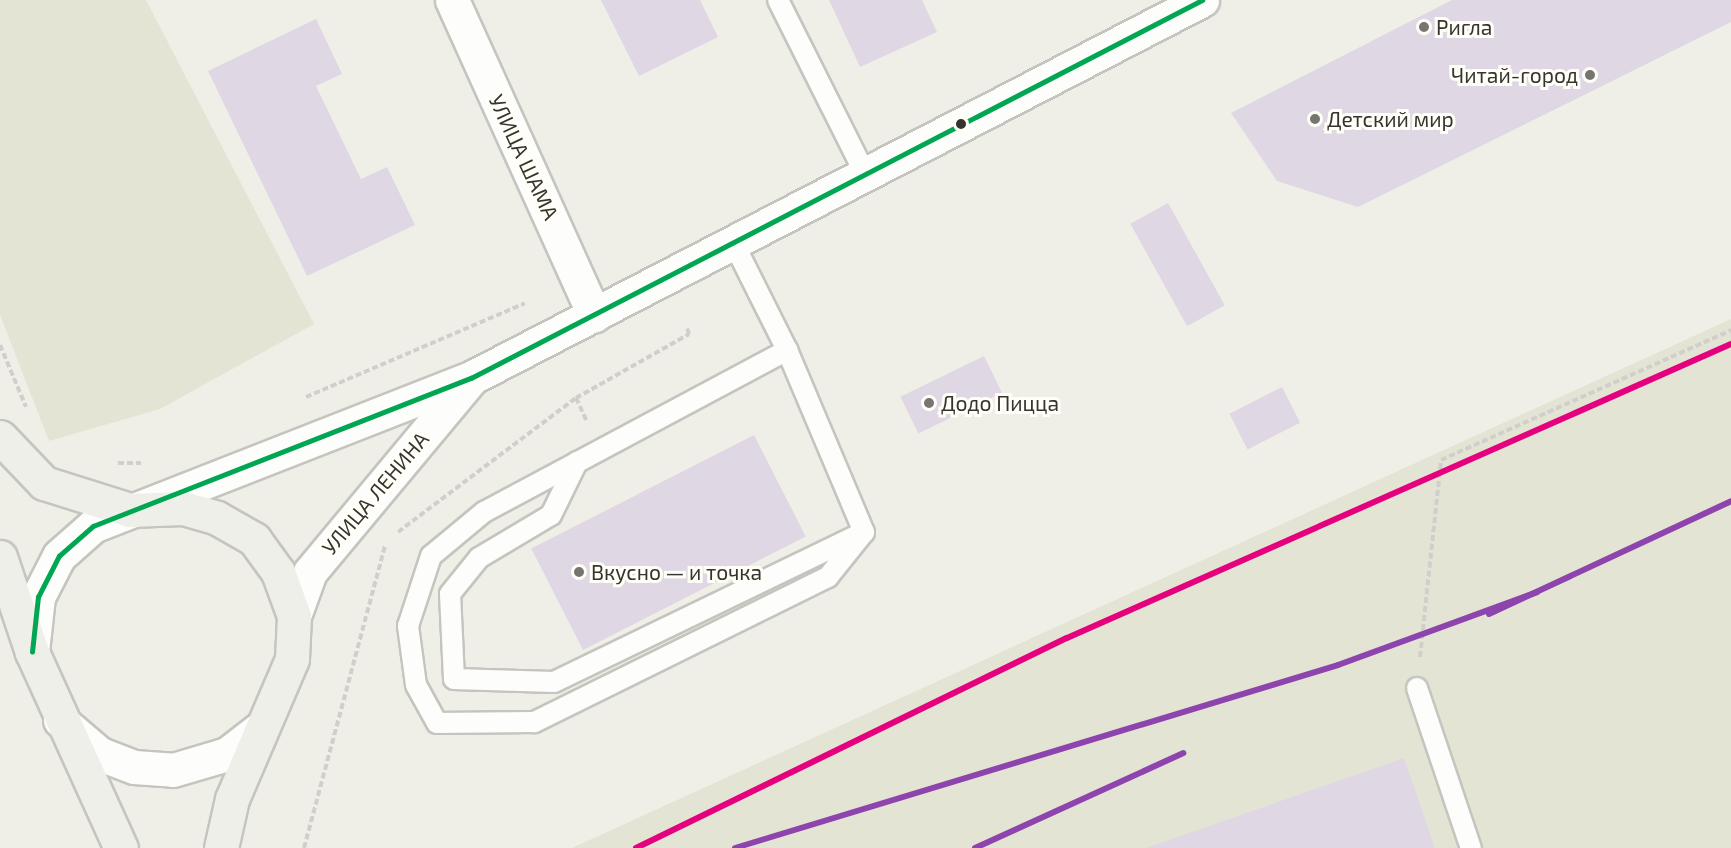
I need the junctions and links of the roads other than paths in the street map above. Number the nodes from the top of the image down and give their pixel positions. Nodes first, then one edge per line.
1 (452, 0) edge
2 (778, 0) edge
3 (1202, 0) edge
4 (865, 174) junction
5 (733, 242) junction
6 (594, 315) junction
7 (787, 350) junction
8 (471, 378) junction
9 (0, 437) edge
10 (577, 462) junction
11 (129, 510) junction
12 (864, 532) junction
13 (3, 577) edge
14 (294, 616) junction
15 (32, 652) junction
16 (1417, 688) road end
17 (60, 720) junction
18 (262, 727) junction
19 (121, 848) edge
20 (221, 848) edge
21 (1471, 848) edge

1 - 6 street, УЛИЦА ШАМА
2 - 4 lane
3 - 4 street, УЛИЦА ЛЕНИНА
4 - 5 street, УЛИЦА ЛЕНИНА
5 - 6 street, УЛИЦА ЛЕНИНА
5 - 7 lane
6 - 8 street, УЛИЦА ЛЕНИНА
7 - 10 lane
7 - 12 lane
8 - 11 street, УЛИЦА ЛЕНИНА
8 - 14 street, УЛИЦА ЛЕНИНА
9 - 11 main road
10 - 12 lane
10 - 12 lane
11 - 14 main road, УЛИЦА ЛЕНИНА
11 - 15 street, УЛИЦА ЛЕНИНА
13 - 15 main road
14 - 18 main road, УЛИЦА ЛЕНИНА
15 - 17 main road, УЛИЦА ЛЕНИНА
16 - 21 lane
17 - 18 street, УЛИЦА ЛЕНИНА
17 - 19 main road, УЛИЦА ЛЕНИНА
18 - 20 main road, УЛИЦА ЛЕНИНА

